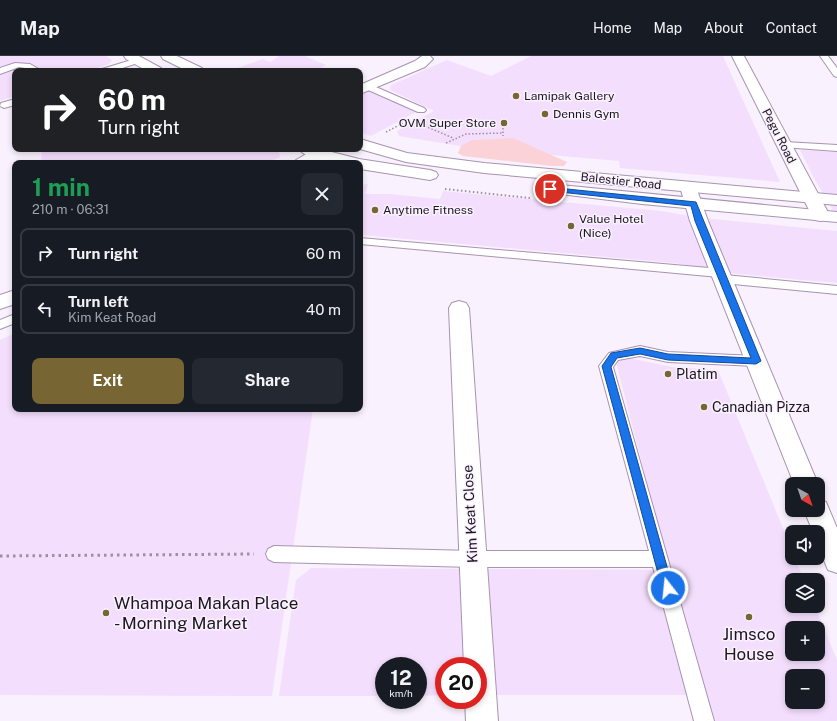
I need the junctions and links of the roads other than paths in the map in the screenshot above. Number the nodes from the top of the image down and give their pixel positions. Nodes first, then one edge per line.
1 (167, 56) edge
2 (738, 56) edge
3 (824, 56) edge
4 (134, 58) edge
5 (33, 68) edge
6 (112, 68) edge
7 (151, 68) edge
8 (191, 68) edge
9 (0, 71) edge
10 (837, 74) edge
11 (363, 87) edge
12 (12, 103) edge
13 (4, 105) dead end
14 (421, 110) road end
15 (363, 145) edge
16 (785, 146) junction
17 (837, 148) edge
18 (315, 152) edge
19 (323, 152) edge
20 (305, 160) edge
21 (346, 160) edge
22 (363, 165) edge
23 (688, 187) junction
24 (812, 198) junction
25 (837, 200) edge
26 (694, 204) junction
27 (829, 216) edge
28 (363, 241) edge
29 (722, 276) junction
30 (837, 290) edge
31 (12, 297) edge
32 (0, 303) edge
33 (459, 308) dead end
34 (12, 319) edge
35 (0, 325) edge
36 (756, 361) junction
37 (803, 477) edge
38 (820, 517) edge
39 (274, 554) road end
40 (473, 559) junction
41 (659, 559) junction
42 (837, 560) edge
43 (482, 721) edge
44 (704, 721) edge

1 - 8 street
2 - 16 street, Pegu Road
3 - 10 lane
4 - 6 lane
4 - 7 street
5 - 9 lane
11 - 14 lane
12 - 13 lane
15 - 23 street, Balestier Road
16 - 17 lane
16 - 24 street, Pegu Road
18 - 20 street
19 - 21 street
22 - 26 street, Balestier Road
23 - 24 street, Balestier Road
23 - 26 street
24 - 25 street, Balestier Road
24 - 27 street, Pegu Road
26 - 27 street, Balestier Road
26 - 29 street
28 - 29 lane
29 - 30 lane
29 - 36 street
31 - 32 street
33 - 40 street, Kim Keat Close
34 - 35 lane
36 - 37 street
36 - 41 lane
38 - 42 street
39 - 40 lane
40 - 41 lane
40 - 43 street, Kim Keat Close
41 - 44 lane

